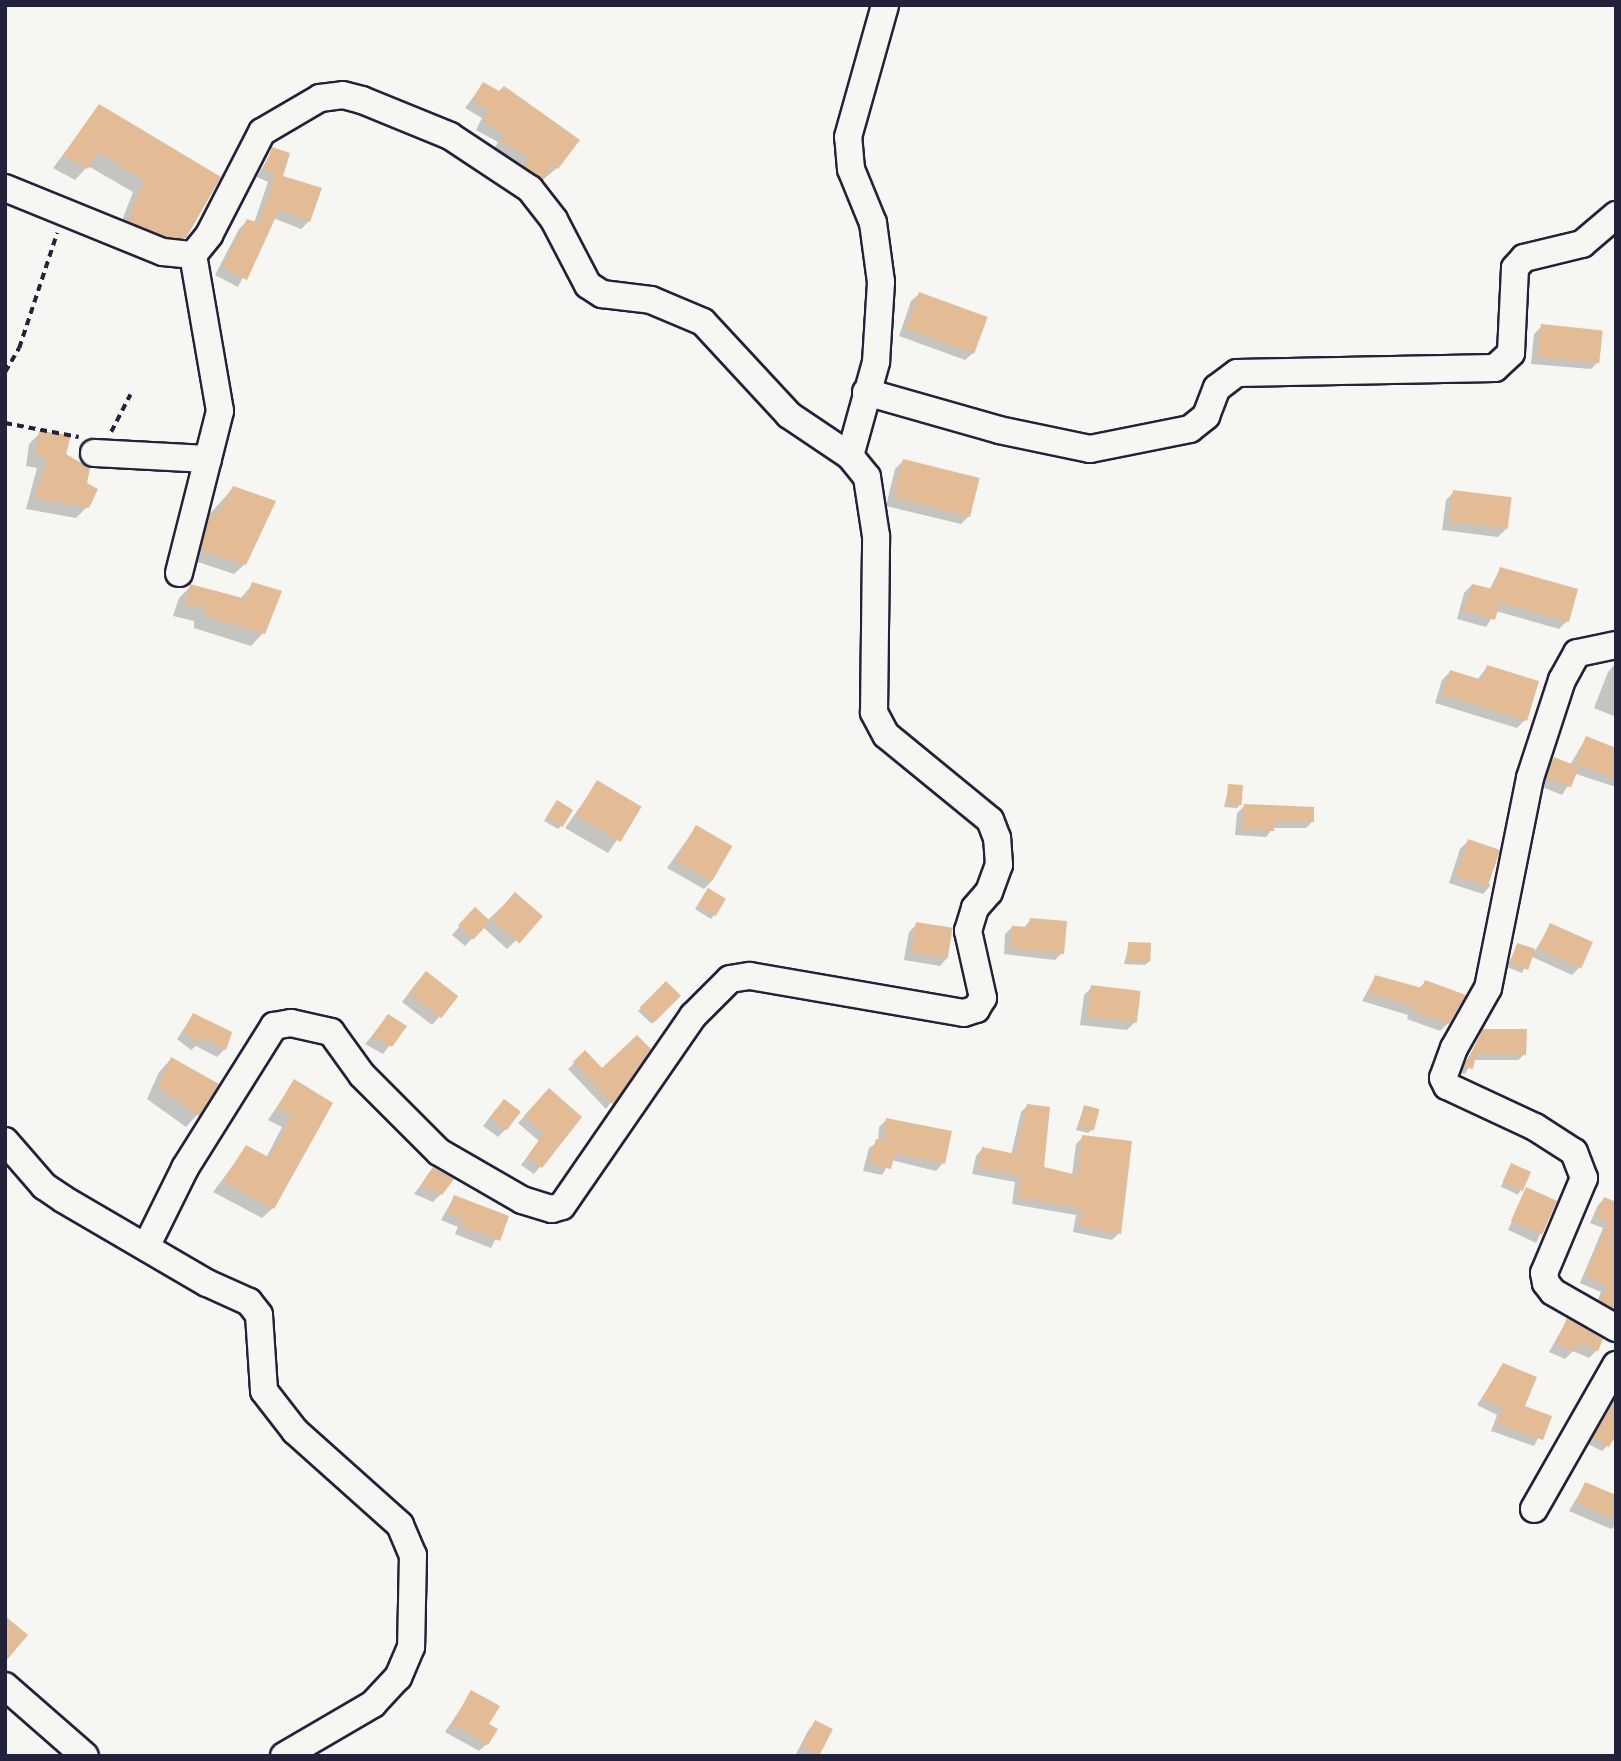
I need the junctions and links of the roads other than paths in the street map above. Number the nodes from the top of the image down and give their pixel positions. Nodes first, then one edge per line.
1 (885, 5) edge
2 (5, 188) edge
3 (1616, 215) edge
4 (193, 255) junction
5 (866, 391) junction
6 (94, 453) road end
7 (850, 456) junction
8 (208, 459) junction
9 (179, 573) dead end
10 (1616, 645) edge
11 (5, 1141) edge
12 (146, 1245) junction
13 (1616, 1328) edge
14 (1616, 1365) edge
15 (1534, 1509) dead end
16 (5, 1686) edge
17 (85, 1756) edge
18 (284, 1756) edge

1 - 5 street
2 - 4 street
3 - 5 street
4 - 7 street
4 - 8 street
5 - 7 street
6 - 8 street
7 - 12 street
8 - 9 street
10 - 13 street
11 - 12 street
12 - 18 street
14 - 15 street
16 - 17 street

